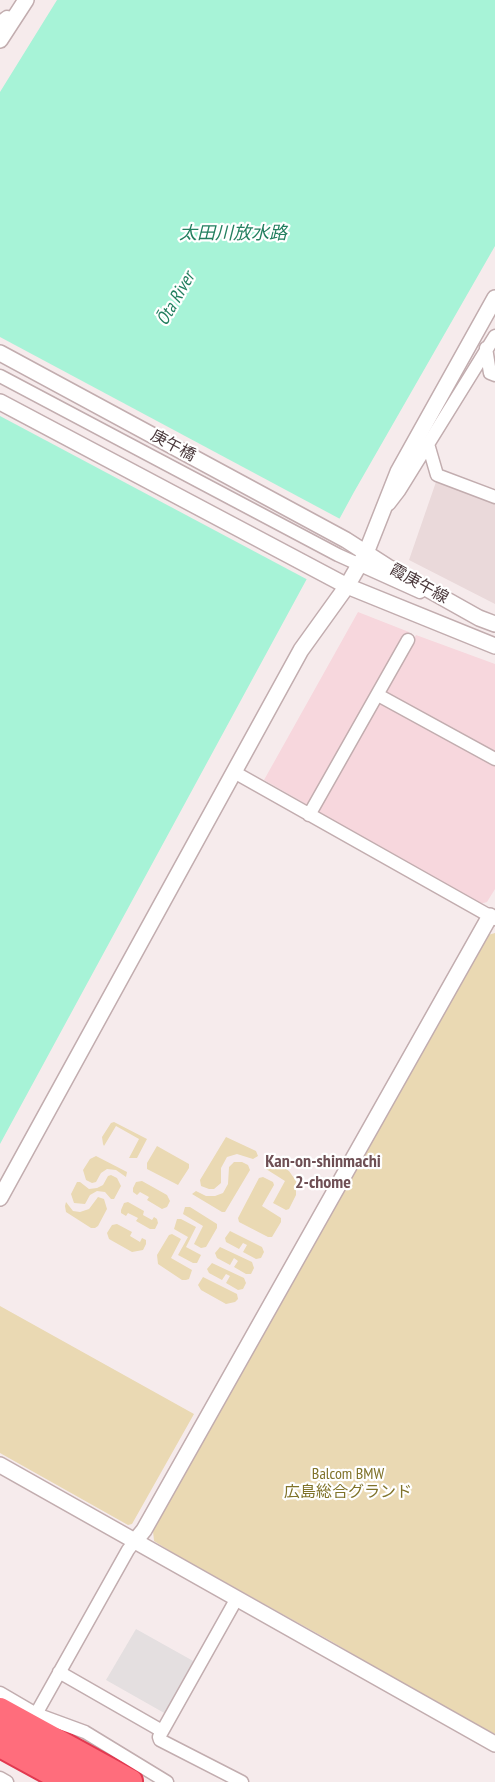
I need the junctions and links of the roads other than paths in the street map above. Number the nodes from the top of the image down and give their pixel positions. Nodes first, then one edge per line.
1 (26, 0) edge
2 (7, 21) edge
3 (0, 40) edge
4 (495, 298) edge
5 (491, 310) edge
6 (495, 336) edge
7 (486, 348) junction
8 (0, 353) edge
9 (495, 375) edge
10 (0, 376) edge
11 (0, 402) edge
12 (428, 444) junction
13 (495, 497) edge
14 (383, 512) junction
15 (346, 540) joint
16 (362, 559) junction
17 (347, 586) junction
18 (495, 624) edge
19 (408, 640) dead end
20 (495, 646) edge
21 (378, 694) junction
22 (495, 759) edge
23 (234, 772) junction
24 (309, 814) junction
25 (493, 914) edge
26 (0, 1198) edge
27 (0, 1465) edge
28 (135, 1541) junction
29 (237, 1598) junction
30 (59, 1672) junction
31 (0, 1693) edge
32 (0, 1709) edge
33 (36, 1714) junction
34 (0, 1727) edge
35 (162, 1731) junction
36 (495, 1744) edge
37 (0, 1746) edge
38 (0, 1761) edge
39 (154, 1774) junction
40 (0, 1778) edge
41 (131, 1780) joint
42 (7, 1782) edge
43 (37, 1782) edge
44 (66, 1782) edge
45 (100, 1782) edge
46 (167, 1782) edge
47 (242, 1782) edge

1 - 2 street
2 - 3 street
4 - 5 street
5 - 14 street
6 - 7 street
7 - 9 street
7 - 12 street
8 - 15 street, 庚午橋
10 - 16 street
11 - 17 street
12 - 13 street
12 - 14 street
14 - 16 street
15 - 16 street, 霞庚午線
16 - 17 street
16 - 18 street, 霞庚午線
17 - 20 street
17 - 23 street
19 - 21 street
21 - 22 street
21 - 24 street
23 - 24 street
23 - 26 street
24 - 25 street
25 - 28 street
27 - 28 street
28 - 29 street
28 - 30 street
29 - 35 street
29 - 36 street
30 - 33 street
30 - 35 street
31 - 33 street
32 - 41 highway
33 - 39 street
34 - 45 highway
35 - 47 street
37 - 44 highway
38 - 43 highway
39 - 41 street
39 - 46 street
40 - 42 street

